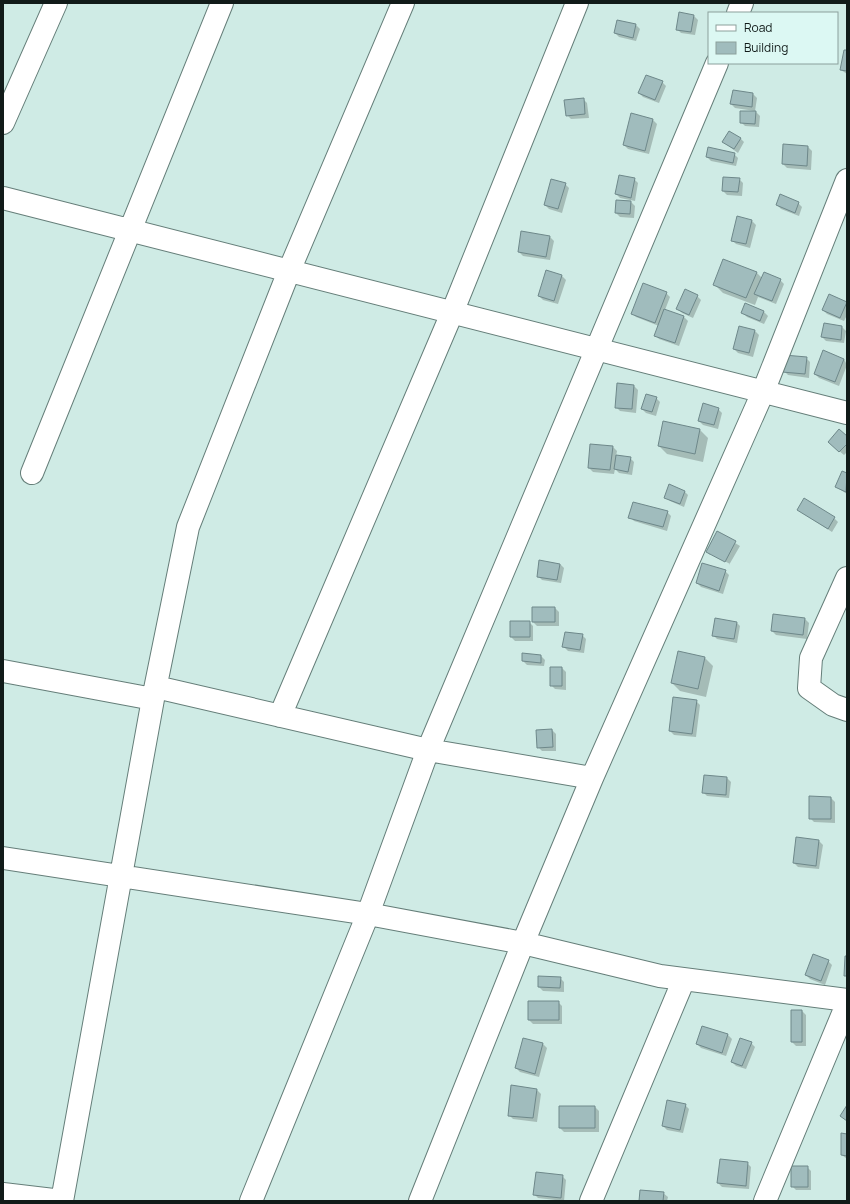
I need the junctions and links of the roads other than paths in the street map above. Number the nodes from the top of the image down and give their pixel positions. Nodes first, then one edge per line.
1 (56, 3) edge
2 (222, 3) edge
3 (403, 3) edge
4 (577, 3) edge
5 (717, 64) edge
6 (3, 123) edge
7 (847, 180) edge
8 (3, 198) edge
9 (130, 230) junction
10 (288, 271) junction
11 (452, 313) junction
12 (597, 349) junction
13 (763, 392) junction
14 (847, 413) edge
15 (32, 473) dead end
16 (847, 578) edge
17 (3, 673) edge
18 (154, 693) junction
19 (847, 710) edge
20 (280, 716) junction
21 (428, 750) junction
22 (592, 778) junction
23 (3, 858) edge
24 (121, 877) junction
25 (368, 914) junction
26 (523, 943) junction
27 (684, 979) junction
28 (847, 1000) edge
29 (847, 1004) edge
30 (3, 1194) edge
31 (62, 1201) edge
32 (251, 1201) edge
33 (420, 1201) edge
34 (591, 1201) edge
35 (765, 1201) edge

1 - 6 street
2 - 9 street
3 - 10 street
4 - 11 street
5 - 12 street
7 - 13 street
8 - 9 street
9 - 10 street
9 - 15 street
10 - 11 street
10 - 18 street
11 - 12 street
11 - 20 street
12 - 13 street
12 - 21 street
13 - 14 street
13 - 22 street
16 - 19 street
17 - 18 street
18 - 20 street
18 - 24 street
20 - 21 street
21 - 22 street
21 - 25 street
22 - 26 street
23 - 24 street
24 - 25 street
24 - 31 street
25 - 26 street
25 - 32 street
26 - 27 street
26 - 33 street
27 - 28 street
27 - 34 street
29 - 35 street
30 - 31 street

